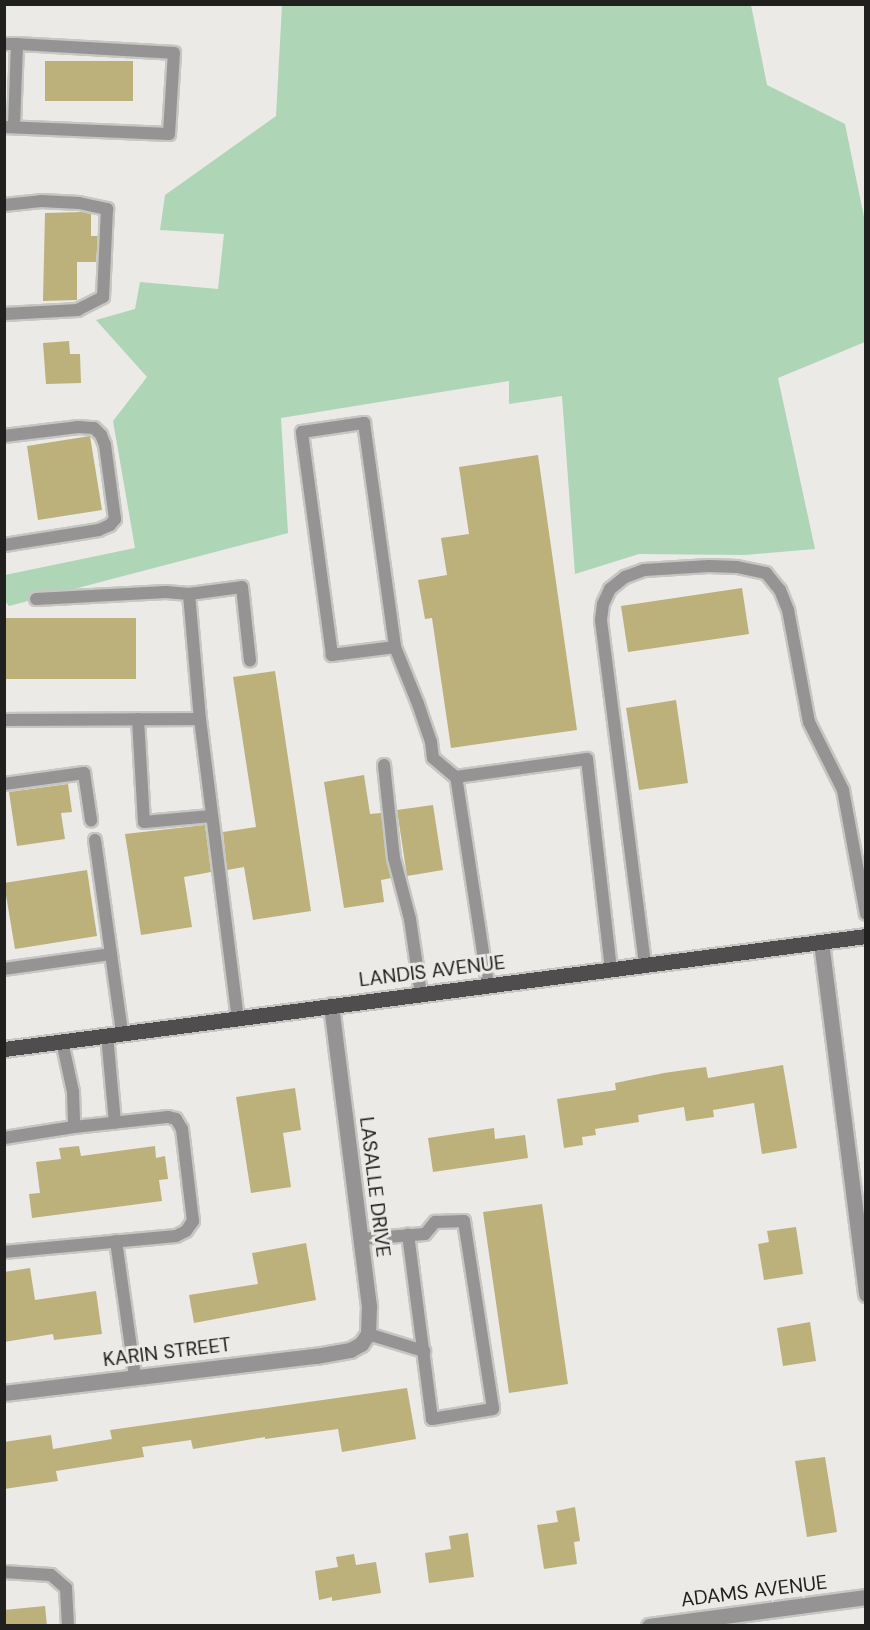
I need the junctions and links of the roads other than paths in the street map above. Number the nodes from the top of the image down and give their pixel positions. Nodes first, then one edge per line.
1 (11, 44) edge
2 (9, 127) edge
3 (4, 206) edge
4 (4, 314) edge
5 (4, 436) edge
6 (4, 545) edge
7 (189, 594) junction
8 (36, 599) dead end
9 (394, 647) junction
10 (250, 662) dead end
11 (138, 719) junction
12 (200, 719) junction
13 (4, 720) edge
14 (384, 765) dead end
15 (456, 777) junction
16 (4, 784) edge
17 (212, 816) junction
18 (92, 820) dead end
19 (95, 840) dead end
20 (866, 914) edge
21 (866, 936) edge
22 (820, 942) junction
23 (111, 954) junction
24 (645, 964) junction
25 (4, 969) edge
26 (611, 969) junction
27 (488, 985) junction
28 (421, 994) junction
29 (331, 1005) junction
30 (238, 1018) junction
31 (114, 1034) junction
32 (62, 1041) junction
33 (4, 1049) edge
34 (115, 1123) junction
35 (74, 1127) junction
36 (4, 1138) edge
37 (408, 1235) junction
38 (360, 1239) junction
39 (116, 1241) junction
40 (4, 1252) edge
41 (866, 1294) edge
42 (368, 1334) junction
43 (424, 1351) junction
44 (135, 1377) junction
45 (4, 1393) edge
46 (4, 1572) edge
47 (866, 1597) edge
48 (68, 1626) edge
49 (649, 1626) edge

1 - 2 lane
1 - 2 lane
3 - 4 lane
5 - 6 lane
7 - 8 lane
7 - 10 lane
7 - 12 lane
9 - 9 lane
9 - 15 lane
11 - 12 lane
11 - 13 lane
11 - 17 lane
12 - 17 lane
14 - 28 lane
15 - 26 lane
15 - 27 lane
16 - 18 lane
17 - 30 lane
19 - 23 lane
20 - 24 lane
21 - 22 main road, LANDIS AVENUE
22 - 24 main road, LANDIS AVENUE
22 - 41 street
23 - 25 lane
23 - 31 lane
24 - 26 main road, LANDIS AVENUE
26 - 27 main road, LANDIS AVENUE
27 - 28 main road, LANDIS AVENUE
28 - 29 main road, LANDIS AVENUE
29 - 30 main road, LANDIS AVENUE
29 - 38 street, LASALLE DRIVE
30 - 31 main road, LANDIS AVENUE
31 - 32 main road, LANDIS AVENUE
31 - 34 lane
32 - 33 main road, LANDIS AVENUE
32 - 35 lane
34 - 35 lane
34 - 39 lane
35 - 36 lane
37 - 38 lane
37 - 43 lane
37 - 43 lane
38 - 42 street, LASALLE DRIVE
39 - 40 lane
39 - 44 lane
42 - 43 lane
42 - 44 street, KARIN STREET
44 - 45 street, KARIN STREET
46 - 48 lane
47 - 49 street, ADAMS AVENUE

